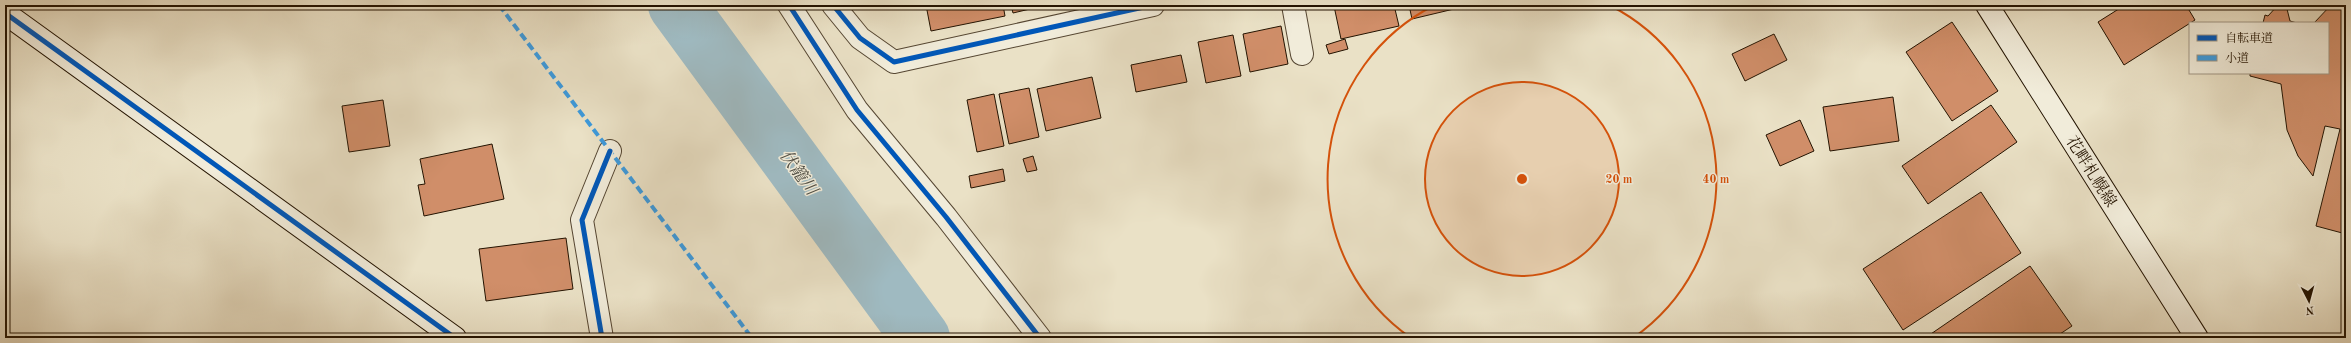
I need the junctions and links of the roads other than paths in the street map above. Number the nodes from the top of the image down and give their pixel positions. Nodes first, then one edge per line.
1 (789, 5) edge
2 (833, 5) edge
3 (1153, 5) edge
4 (1293, 5) edge
5 (1987, 5) edge
6 (5, 13) edge
7 (1302, 54) dead end
8 (610, 151) dead end
9 (455, 338) edge
10 (602, 338) edge
11 (1040, 338) edge
12 (2197, 338) edge

1 - 11 street
2 - 3 street
4 - 7 street
5 - 12 street, 花畔札幌線
6 - 9 street
8 - 10 street

